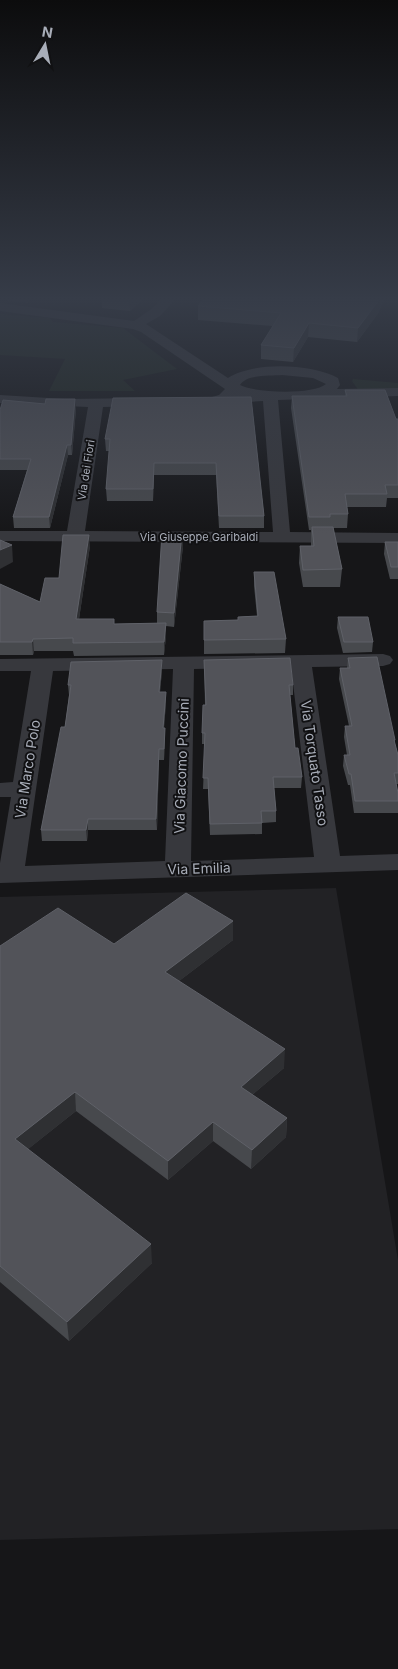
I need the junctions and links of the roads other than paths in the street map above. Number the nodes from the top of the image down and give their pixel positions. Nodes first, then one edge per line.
1 (219, 378) edge
2 (237, 378) edge
3 (282, 378) edge
4 (329, 378) edge
5 (370, 378) dead end
6 (232, 386) junction
7 (397, 392) edge
8 (313, 394) junction
9 (288, 395) junction
10 (270, 396) junction
11 (0, 399) edge
12 (161, 402) edge
13 (96, 403) junction
14 (0, 536) edge
15 (75, 537) junction
16 (282, 538) junction
17 (398, 538) edge
18 (384, 660) dead end
19 (301, 661) junction
20 (184, 662) junction
21 (43, 664) junction
22 (0, 665) edge
23 (12, 790) edge
24 (398, 862) edge
25 (328, 864) junction
26 (178, 869) junction
27 (6, 875) edge

1 - 6 street
2 - 6 street
3 - 9 street
4 - 8 street
5 - 7 street
6 - 10 street
6 - 10 street
7 - 8 street
8 - 9 street
9 - 10 street
10 - 16 street
11 - 13 street
12 - 13 street
13 - 15 street, Via dei Fiori
14 - 15 street, Via Giuseppe Garibaldi
15 - 16 street, Via Giuseppe Garibaldi
16 - 17 street, Via Giuseppe Garibaldi
18 - 19 street
19 - 20 street
19 - 25 street, Via Torquato Tasso
20 - 21 street
20 - 26 street, Via Giacomo Puccini
21 - 22 street
21 - 23 street, Via Marco Polo
23 - 27 street, Via Marco Polo
24 - 25 street, Via Emilia
25 - 26 street, Via Emilia
26 - 27 street, Via Emilia

